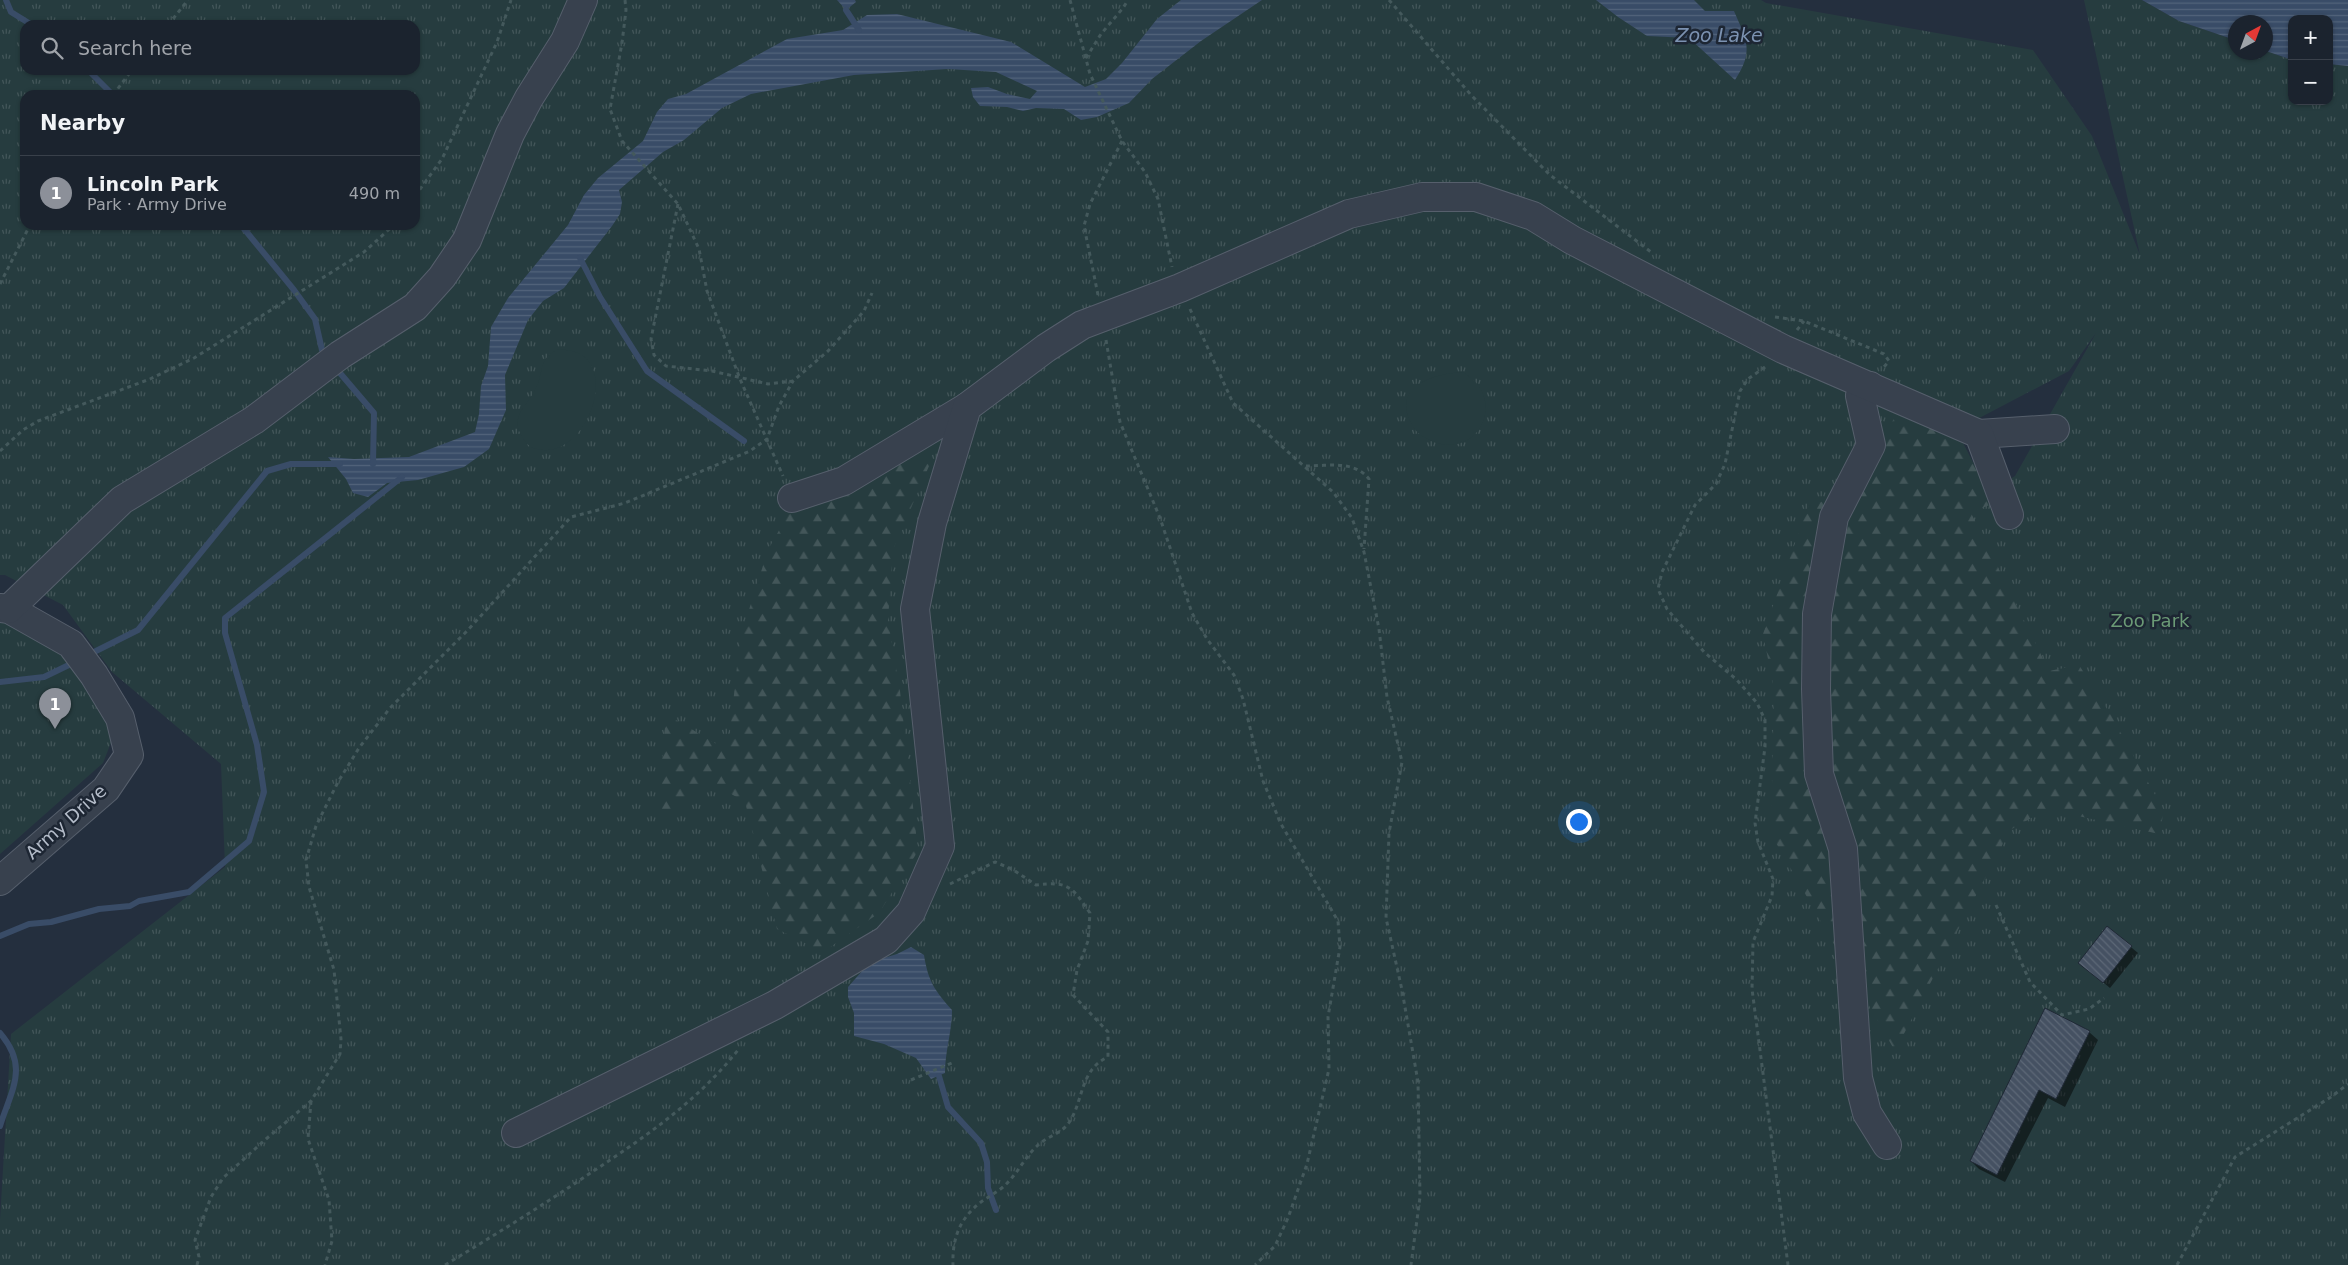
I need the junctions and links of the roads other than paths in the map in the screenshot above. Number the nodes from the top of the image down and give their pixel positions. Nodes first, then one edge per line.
1 (583, 0) edge
2 (1870, 386) junction
3 (967, 407) junction
4 (2055, 429) dead end
5 (1979, 434) junction
6 (792, 498) road end
7 (2009, 515) dead end
8 (4, 608) edge
9 (0, 881) edge
10 (516, 1132) dead end
11 (1887, 1145) dead end

1 - 8 street
2 - 3 street
2 - 5 street
2 - 11 street
3 - 6 street
3 - 10 street
4 - 5 street
5 - 7 street
8 - 9 street, Army Drive

